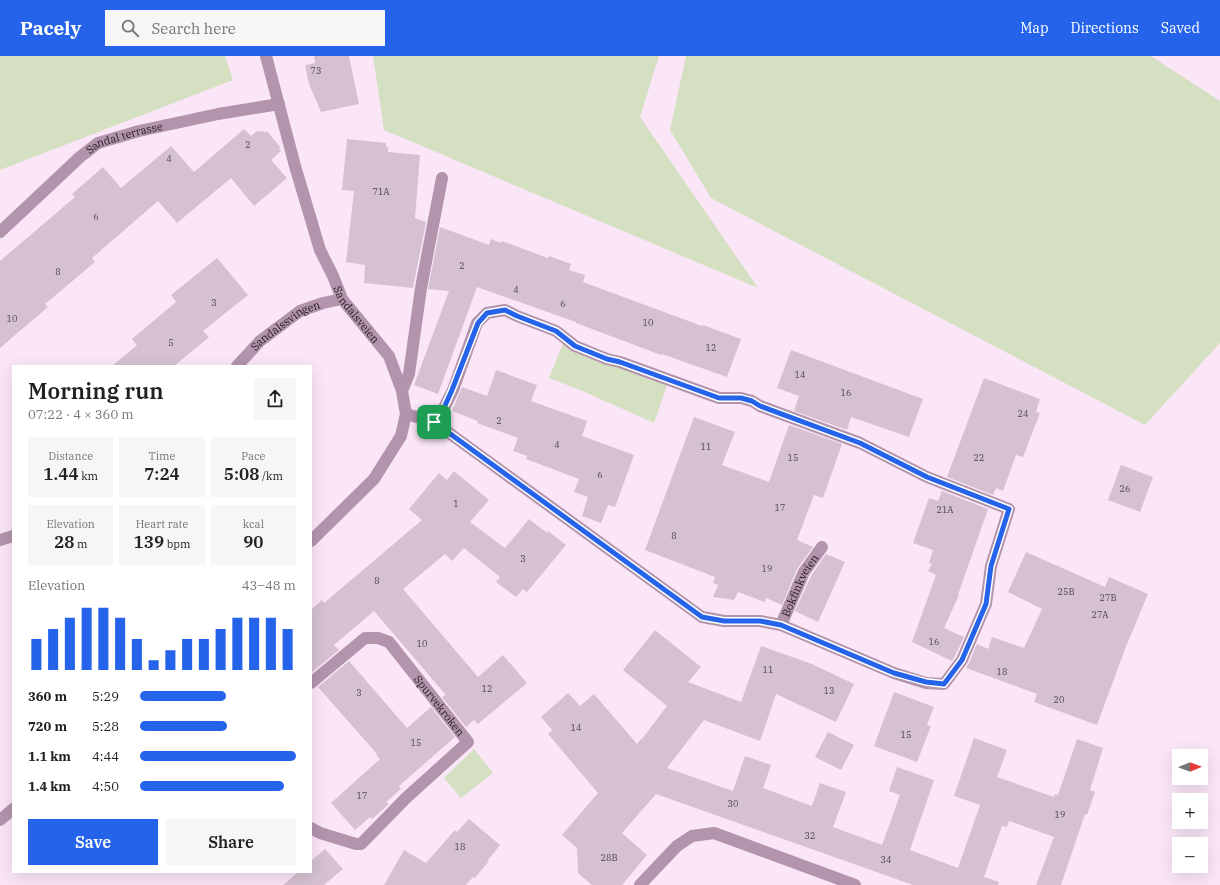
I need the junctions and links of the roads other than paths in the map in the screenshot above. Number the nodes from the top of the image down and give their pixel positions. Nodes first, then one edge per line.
1 (266, 56) edge
2 (279, 104) junction
3 (442, 178) dead end
4 (0, 232) edge
5 (342, 299) junction
6 (238, 365) edge
7 (402, 391) junction
8 (406, 414) junction
9 (434, 422) junction
10 (12, 536) edge
11 (0, 540) edge
12 (312, 540) edge
13 (822, 547) dead end
14 (781, 625) junction
15 (312, 682) edge
16 (12, 810) edge
17 (0, 820) edge
18 (312, 828) edge
19 (640, 885) edge
20 (855, 885) edge

1 - 2 street, Sandalsveien
2 - 4 street, Sandal terrasse
2 - 5 street, Sandalsveien
3 - 7 street
5 - 6 street, Sandalssvingen
5 - 7 street, Sandalsveien
7 - 8 street, Sandalsveien
8 - 9 street
8 - 12 street, Sandalsveien
9 - 14 street
9 - 14 street
10 - 11 street
13 - 14 street, Bokfinkveien
15 - 18 street, Spurvekroken
16 - 17 street
19 - 20 street

